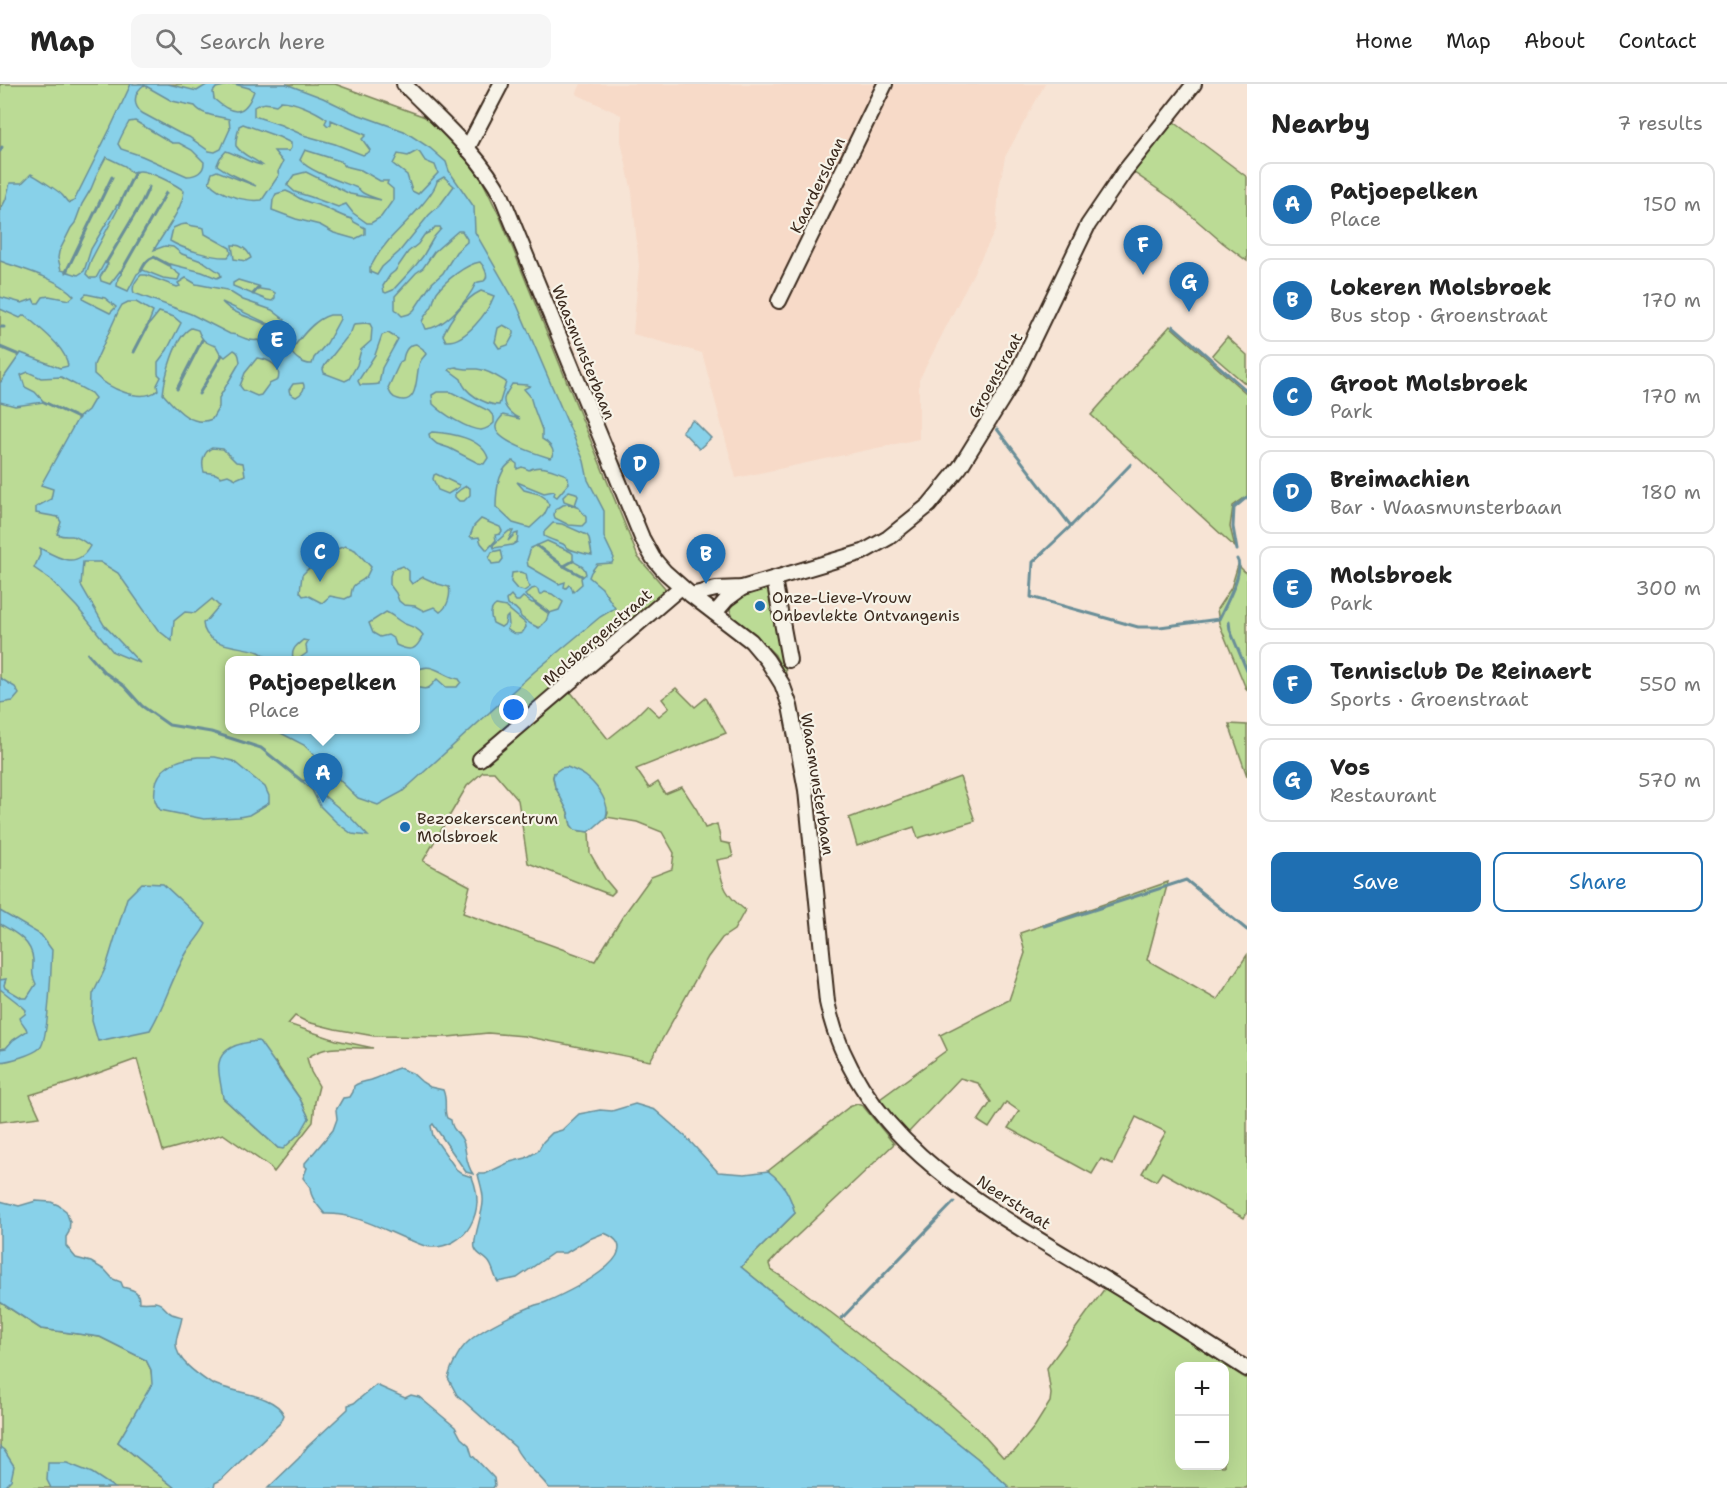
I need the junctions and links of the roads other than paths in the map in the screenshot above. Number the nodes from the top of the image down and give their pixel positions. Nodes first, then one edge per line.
1 (404, 84) edge
2 (501, 84) edge
3 (885, 84) edge
4 (1194, 84) edge
5 (467, 149) junction
6 (779, 301) dead end
7 (774, 579) junction
8 (742, 588) junction
9 (686, 591) junction
10 (715, 613) junction
11 (789, 660) dead end
12 (480, 759) dead end
13 (827, 1002) joint
14 (1247, 1369) edge

1 - 5 street, Waasmunsterbaan
2 - 5 street
3 - 6 street, Kaarderslaan
4 - 7 street, Groenstraat
5 - 9 street, Waasmunsterbaan
7 - 8 street, Groenstraat
7 - 11 street
8 - 9 street, Groenstraat
8 - 10 street, Groenstraat
9 - 10 street, Waasmunsterbaan
9 - 12 street, Molsbergenstraat
10 - 13 street, Waasmunsterbaan
13 - 14 street, Neerstraat

